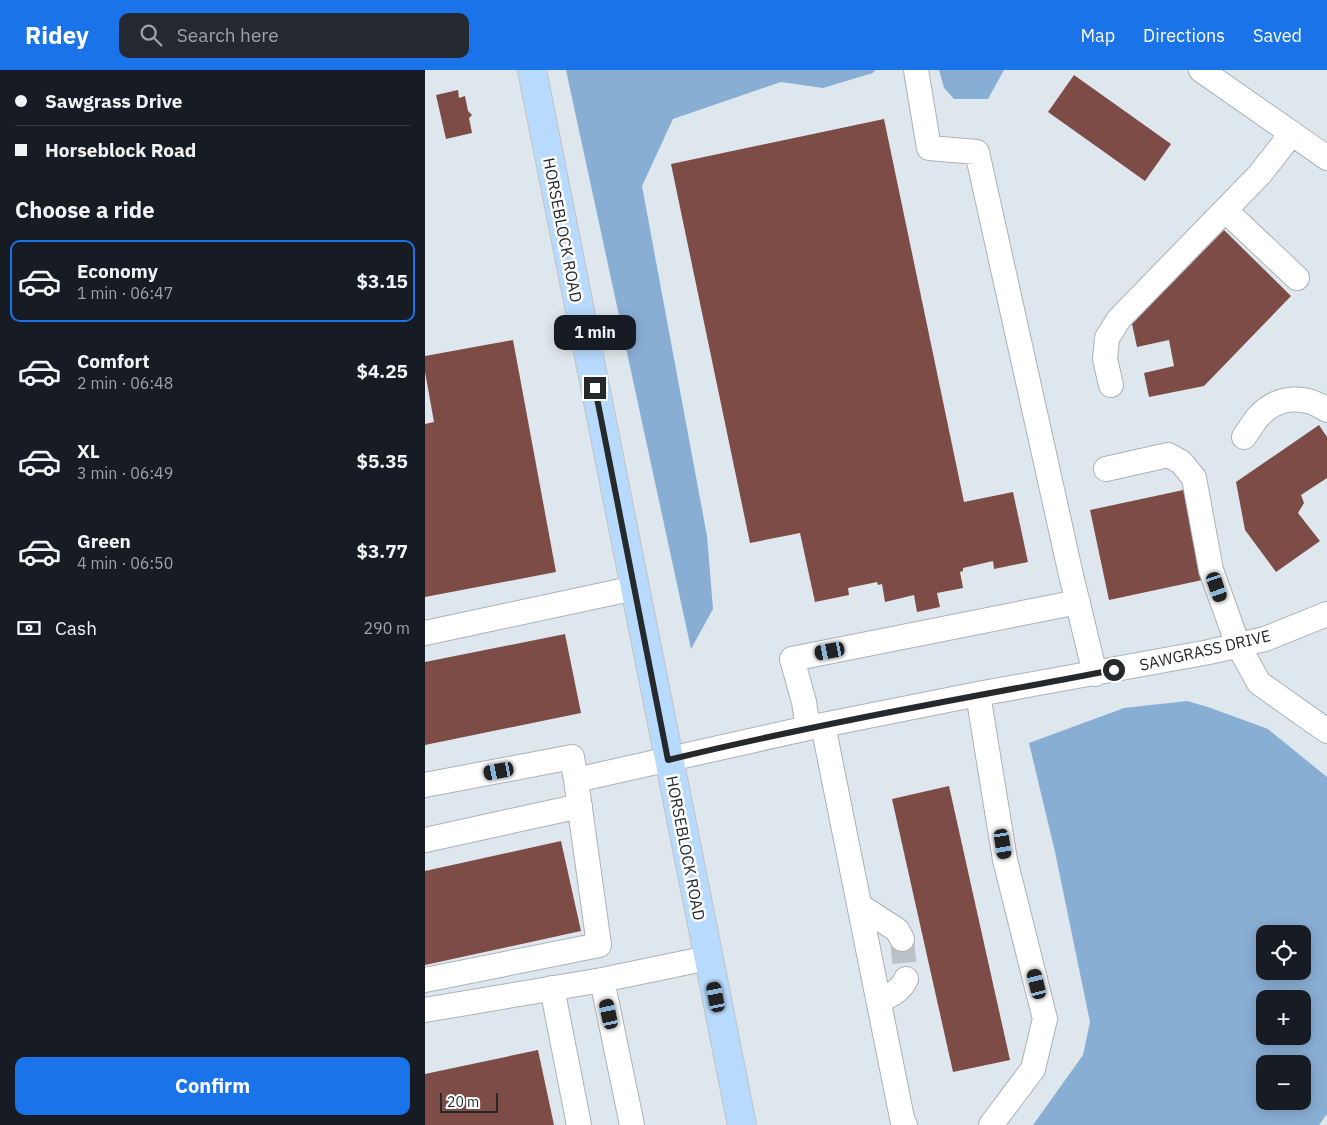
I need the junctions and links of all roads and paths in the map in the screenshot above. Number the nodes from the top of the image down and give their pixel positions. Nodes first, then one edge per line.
1 (532, 70) edge
2 (916, 70) edge
3 (1201, 70) edge
4 (1292, 134) junction
5 (1327, 158) edge
6 (1225, 211) junction
7 (1297, 278) dead end
8 (1111, 384) dead end
9 (1327, 410) edge
10 (1244, 437) dead end
11 (1105, 469) dead end
12 (635, 588) junction
13 (1078, 602) junction
14 (1327, 614) edge
15 (425, 633) edge
16 (1238, 645) junction
17 (1095, 674) junction
18 (978, 694) junction
19 (815, 726) junction
20 (1327, 731) edge
21 (668, 760) junction
22 (576, 780) junction
23 (425, 785) edge
24 (580, 806) junction
25 (425, 840) edge
26 (861, 906) junction
27 (902, 939) tunnel mouth
28 (708, 958) junction
29 (907, 979) dead end
30 (425, 980) edge
31 (602, 980) junction
32 (552, 988) junction
33 (879, 1001) junction
34 (425, 1010) edge
35 (579, 1125) edge
36 (632, 1125) edge
37 (742, 1125) edge
38 (905, 1125) edge
39 (991, 1125) edge

1 - 12 main road, HORSEBLOCK ROAD
2 - 13 street
3 - 4 street
4 - 5 street
4 - 6 street
6 - 7 street
6 - 8 street
9 - 10 street
11 - 16 street
12 - 15 street
12 - 21 main road, HORSEBLOCK ROAD
13 - 17 street
13 - 19 street
14 - 16 street, SAWGRASS DRIVE
16 - 17 street, SAWGRASS DRIVE
16 - 20 street
17 - 18 street, SAWGRASS DRIVE
18 - 19 street, SAWGRASS DRIVE
18 - 39 street
19 - 21 street, SAWGRASS DRIVE
19 - 26 street
21 - 22 street, SAWGRASS DRIVE
21 - 28 main road, HORSEBLOCK ROAD
22 - 23 street
22 - 24 street
24 - 25 street
24 - 30 street
26 - 27 street
26 - 33 street
28 - 31 street
28 - 37 main road, HORSEBLOCK ROAD
29 - 33 street
31 - 32 street
31 - 36 street
32 - 34 street
32 - 35 street
33 - 38 street

